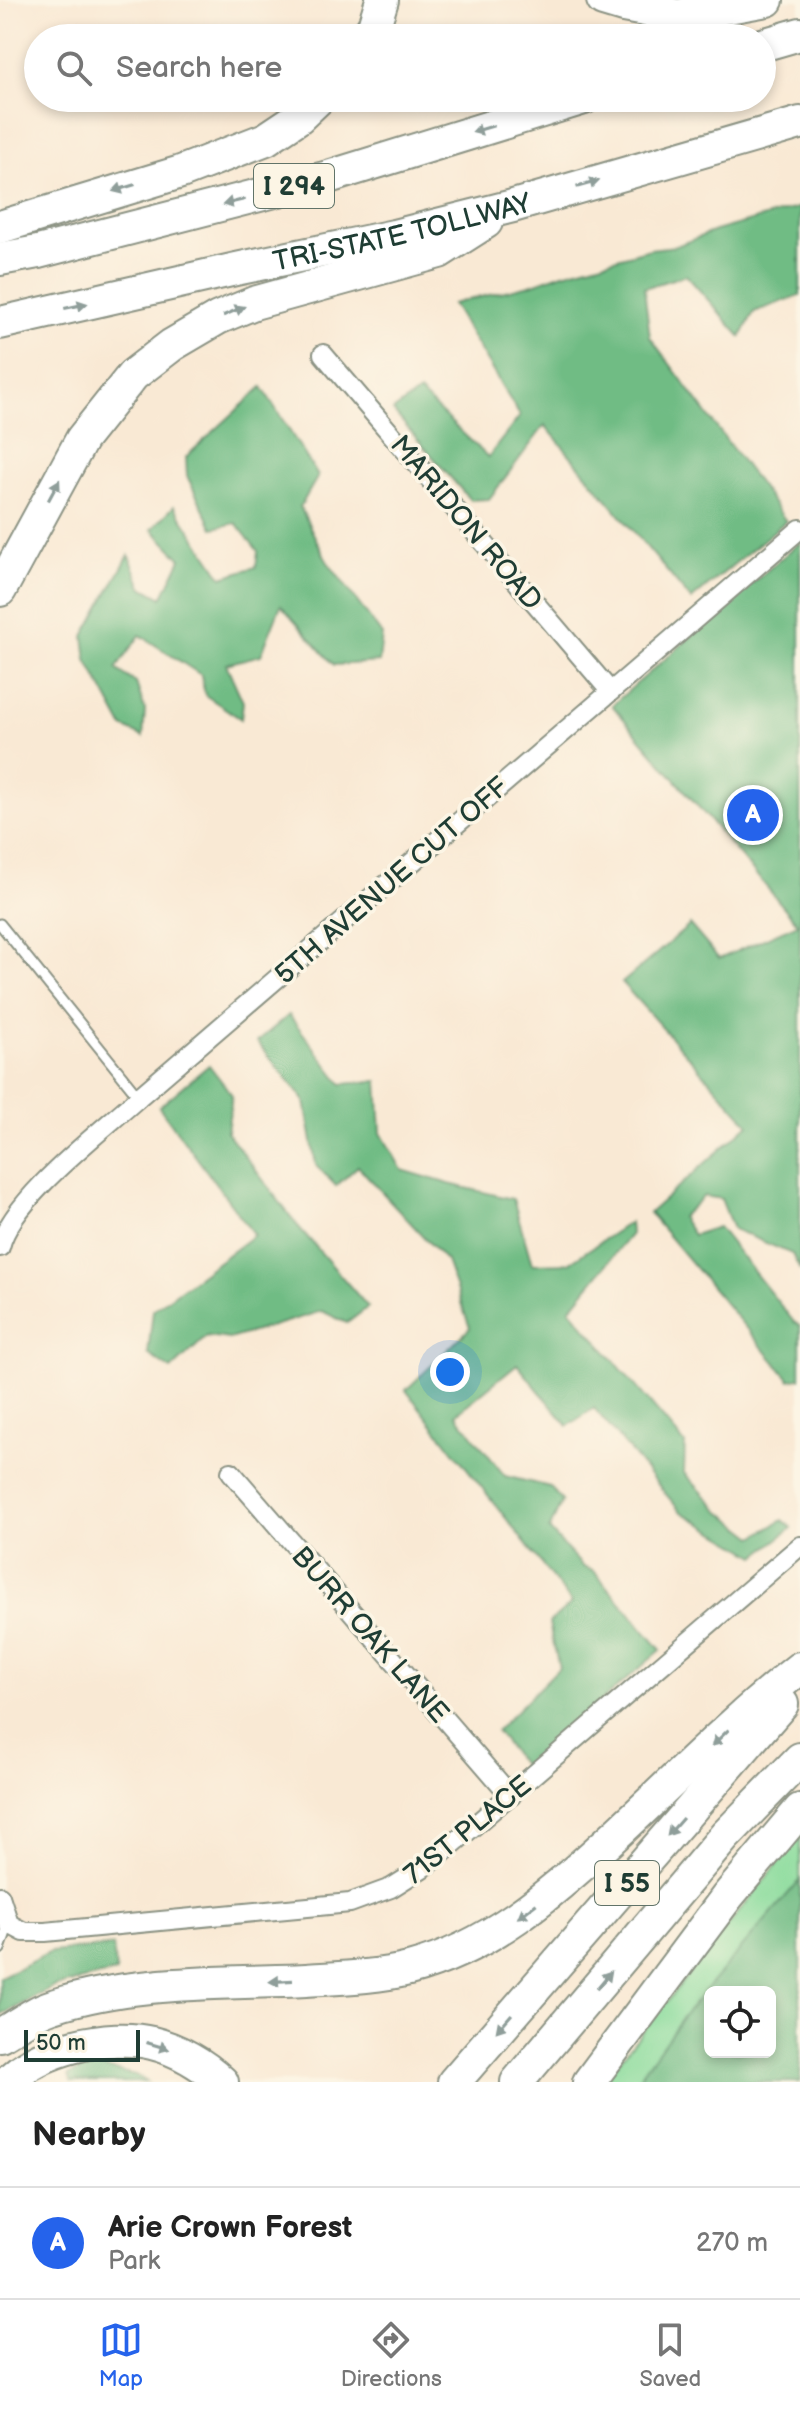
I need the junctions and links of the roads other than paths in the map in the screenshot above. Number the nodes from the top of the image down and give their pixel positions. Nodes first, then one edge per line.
1 (382, 0) edge
2 (603, 0) edge
3 (767, 0) edge
4 (375, 24) edge
5 (800, 34) edge
6 (776, 41) edge
7 (304, 112) edge
8 (539, 112) edge
9 (800, 123) edge
10 (513, 206) junction
11 (0, 227) edge
12 (0, 259) edge
13 (0, 323) edge
14 (323, 354) dead end
15 (800, 529) edge
16 (0, 590) edge
17 (610, 691) junction
18 (0, 924) edge
19 (139, 1097) junction
20 (0, 1247) edge
21 (231, 1472) dead end
22 (800, 1546) edge
23 (800, 1668) edge
24 (800, 1684) edge
25 (800, 1759) edge
26 (511, 1796) junction
27 (800, 1810) edge
28 (0, 1896) edge
29 (727, 1897) junction
30 (9, 1924) junction
31 (0, 1949) edge
32 (0, 2035) edge
33 (8, 2082) edge
34 (222, 2082) edge
35 (454, 2082) edge
36 (517, 2082) edge
37 (568, 2082) edge
38 (589, 2082) edge

1 - 4 highway
2 - 3 highway
5 - 6 highway
7 -> 11 highway
8 -> 12 highway, I 294
10 -> 9 highway, TRI-STATE TOLLWAY / I 294
13 -> 10 highway, TRI-STATE TOLLWAY / I 294
16 -> 10 highway
14 - 17 street, MARIDON ROAD
15 - 17 street, 5TH AVENUE CUT OFF
17 - 19 street, 5TH AVENUE CUT OFF
18 - 19 lane
19 - 20 street, 5TH AVENUE CUT OFF
21 - 26 street, BURR OAK LANE
22 - 26 street, 71ST PLACE
23 -> 32 highway
24 -> 35 highway, I 55
36 -> 25 highway, I 55
26 - 30 street, 71ST PLACE
27 - 29 highway
28 - 30 street
29 - 37 highway
29 - 38 highway
30 - 31 lane
33 -> 34 highway

